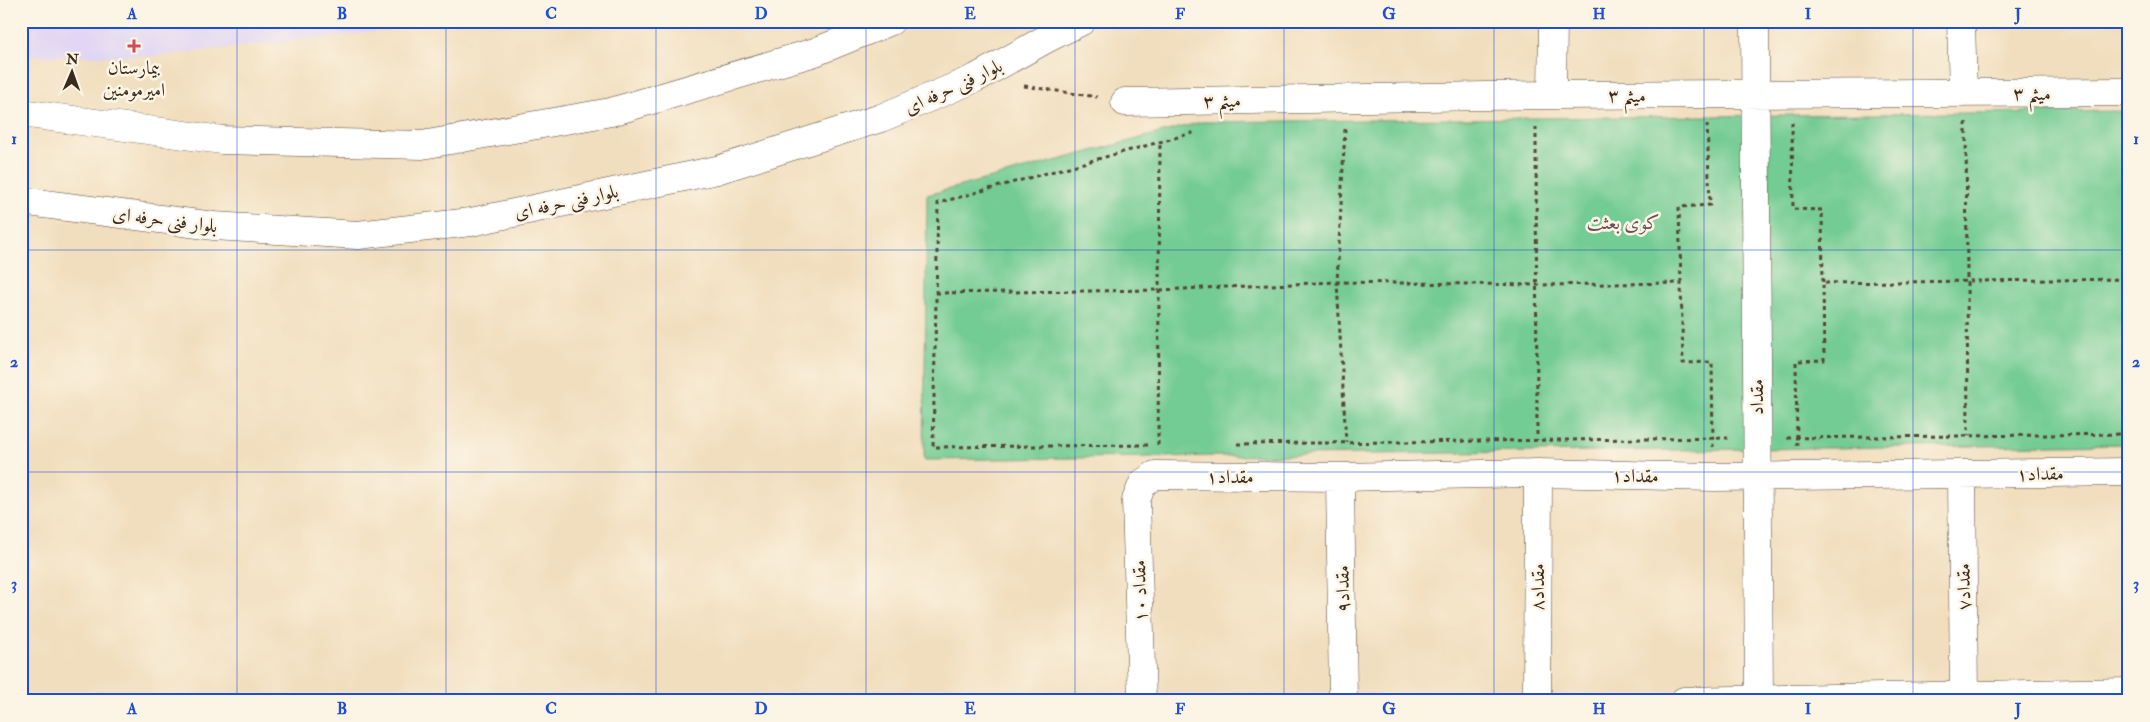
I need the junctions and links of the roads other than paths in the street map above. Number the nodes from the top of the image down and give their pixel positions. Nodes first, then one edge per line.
1 (891, 21) edge
2 (1082, 21) edge
3 (1553, 21) edge
4 (1755, 21) edge
5 (1961, 21) edge
6 (2129, 92) edge
7 (1963, 93) junction
8 (1756, 94) junction
9 (1552, 95) junction
10 (1124, 102) road end
11 (21, 112) edge
12 (21, 201) edge
13 (2129, 472) edge
14 (1538, 473) junction
15 (1962, 474) junction
16 (1756, 476) junction
17 (1340, 477) junction
18 (1143, 483) joint
19 (2129, 692) edge
20 (1964, 698) edge
21 (1759, 700) edge
22 (1142, 701) edge
23 (1343, 701) edge
24 (1537, 701) edge
25 (1684, 701) edge

1 - 11 street
2 - 12 street, بلوار فنی حرفه ای
3 - 9 street
4 - 8 street, مقداد
5 - 7 street
6 - 7 street, میثم ۳
7 - 8 street, میثم ۳
8 - 9 street, میثم ۳
8 - 16 street, مقداد
9 - 10 street, میثم ۳
13 - 15 street, مقداد۱
14 - 16 street, مقداد۱
14 - 17 street, مقداد۱
14 - 24 street, مقداد۸
15 - 16 street, مقداد۱
15 - 20 street, مقداد۷
16 - 21 street, مقداد
17 - 18 street, مقداد۱
17 - 23 street, مقداد۹
18 - 22 street, مقداد ۱۰
19 - 20 street
20 - 21 street
21 - 25 street

